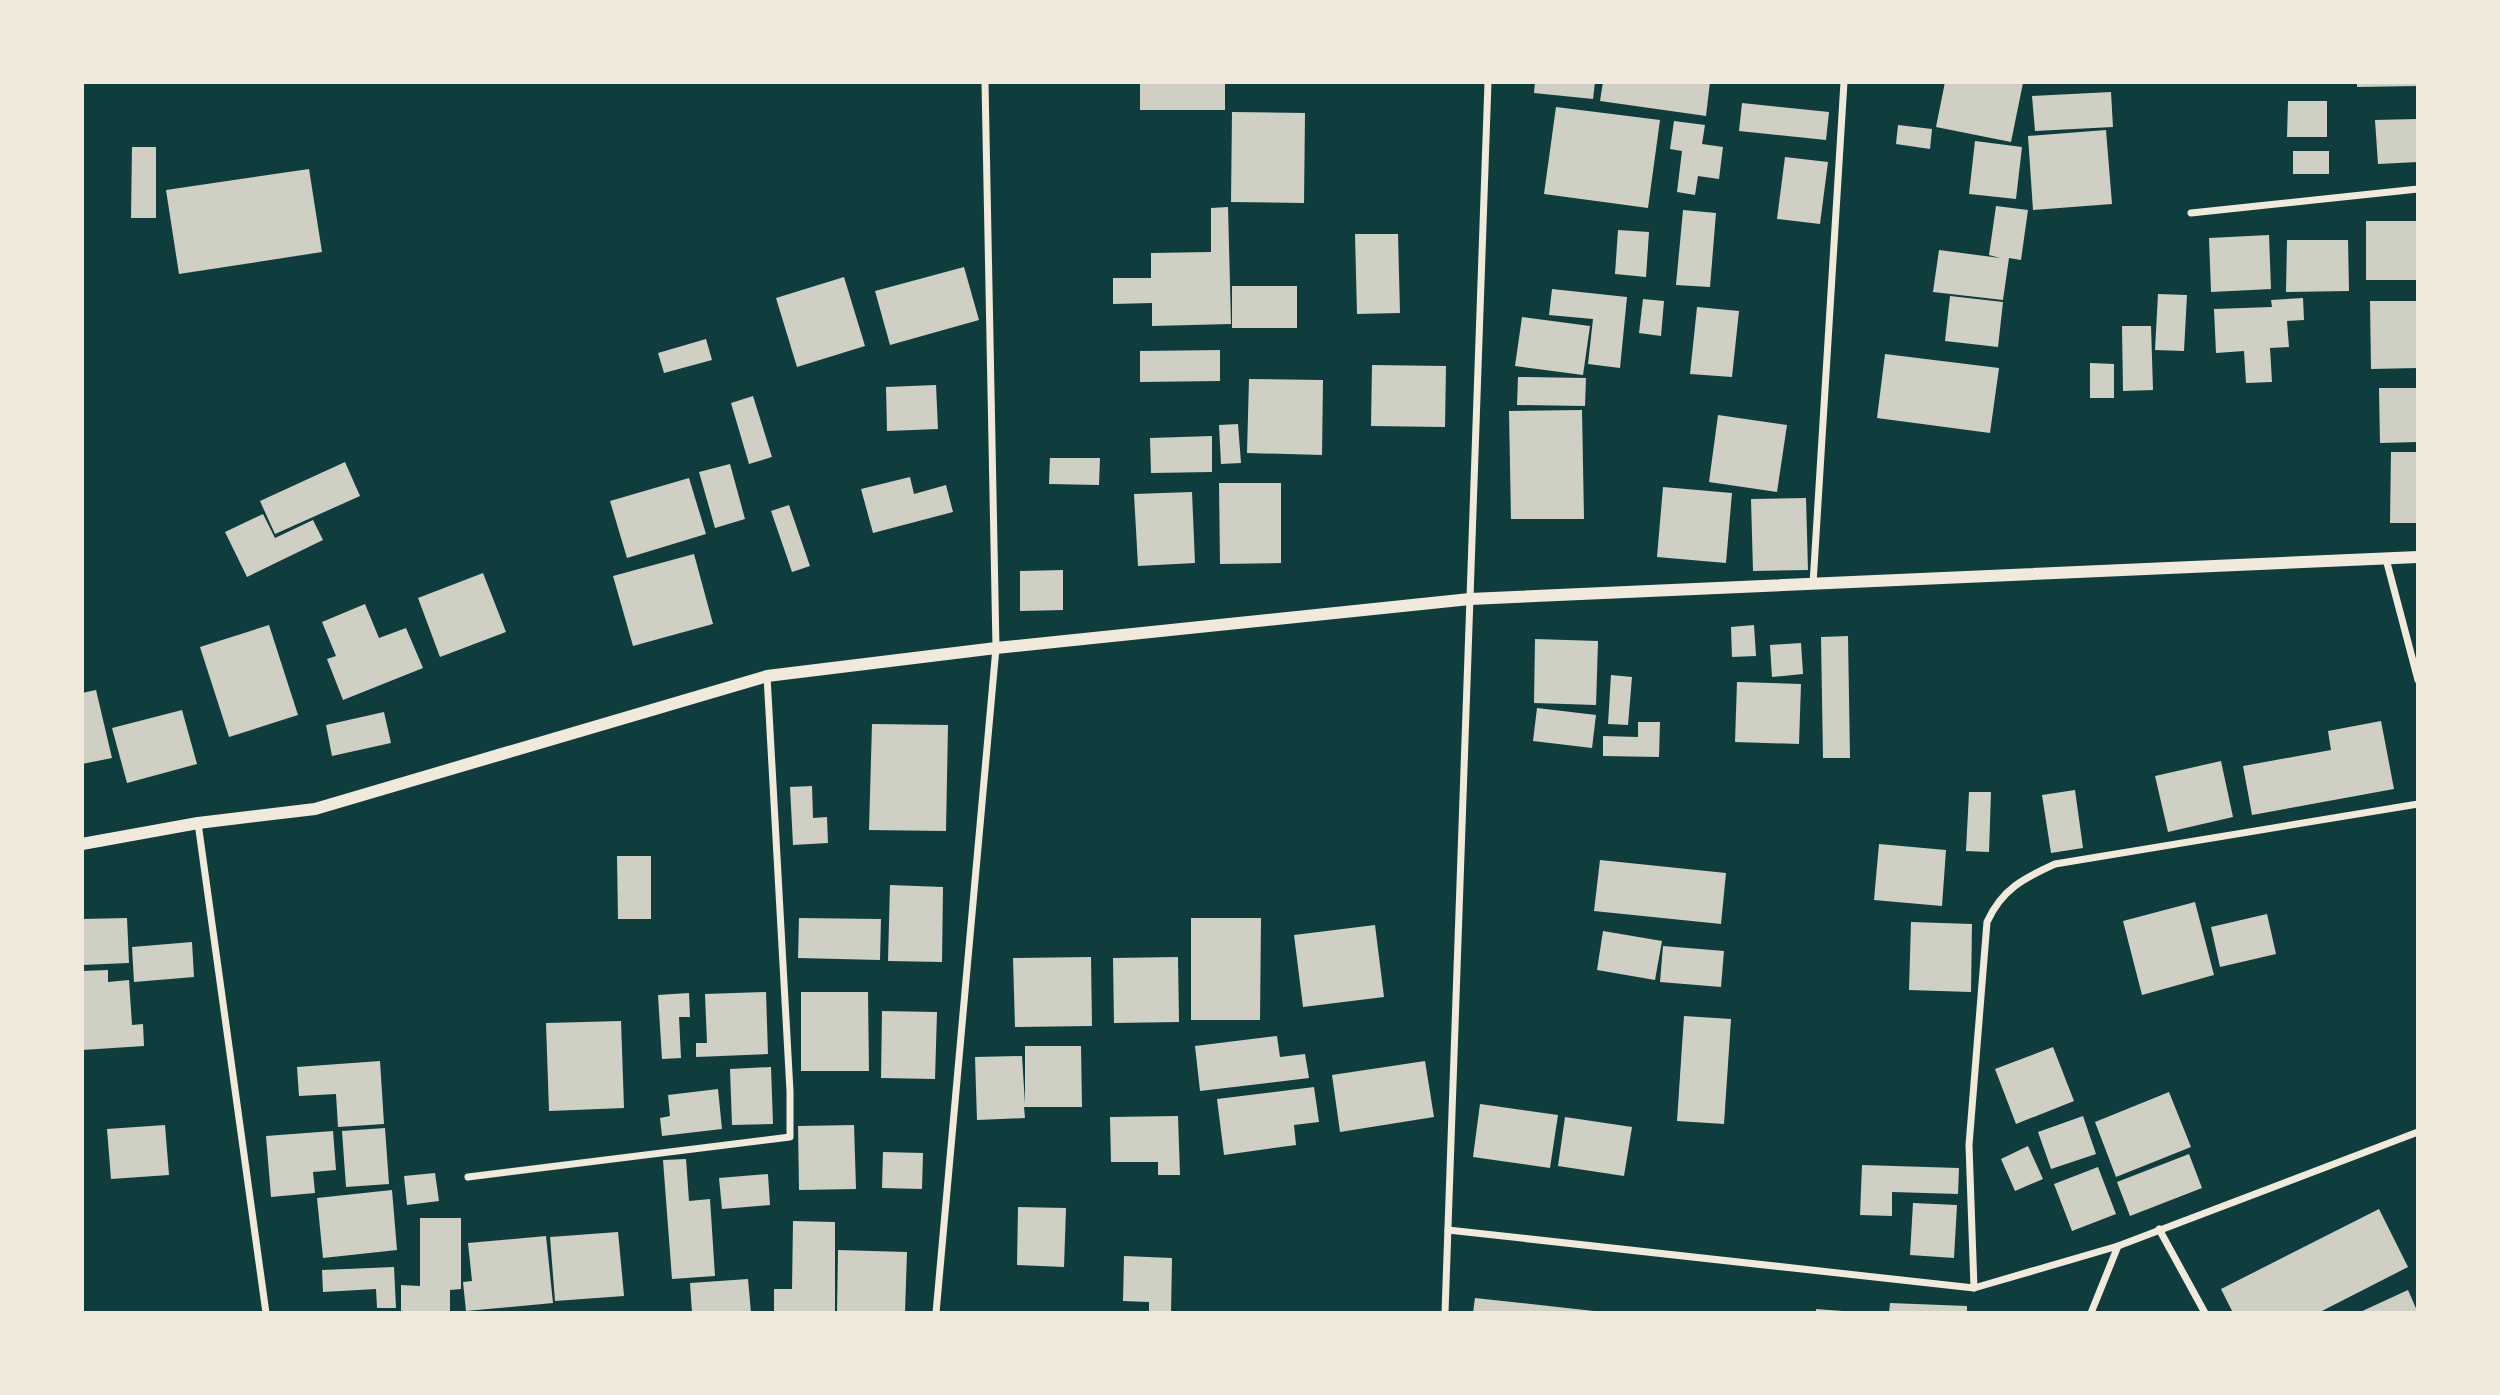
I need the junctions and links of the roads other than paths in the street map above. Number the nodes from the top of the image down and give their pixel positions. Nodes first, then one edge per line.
1 (985, 82) edge
2 (1488, 82) edge
3 (1844, 82) edge
4 (2418, 189) edge
5 (2191, 213) dead end
6 (2418, 557) edge
7 (2386, 559) junction
8 (1814, 584) junction
9 (1470, 599) junction
10 (996, 648) junction
11 (767, 676) junction
12 (2418, 680) edge
13 (2418, 804) edge
14 (198, 823) junction
15 (82, 845) edge
16 (2418, 1132) edge
17 (468, 1177) dead end
18 (2159, 1229) junction
19 (1448, 1230) junction
20 (2118, 1246) junction
21 (1974, 1288) junction
22 (266, 1313) edge
23 (936, 1313) edge
24 (1445, 1313) edge
25 (2091, 1313) edge
26 (2205, 1313) edge

1 - 10 street
2 - 9 street
3 - 8 street
4 - 5 street
6 - 7 street
7 - 8 street
7 - 12 street
8 - 9 street
9 - 10 street
9 - 19 street
10 - 11 street
10 - 23 street
11 - 14 street
11 - 17 street
13 - 21 street
14 - 15 street
14 - 22 street
16 - 18 street
18 - 20 street
18 - 26 street
19 - 21 street
19 - 24 street
20 - 21 street
20 - 25 street

